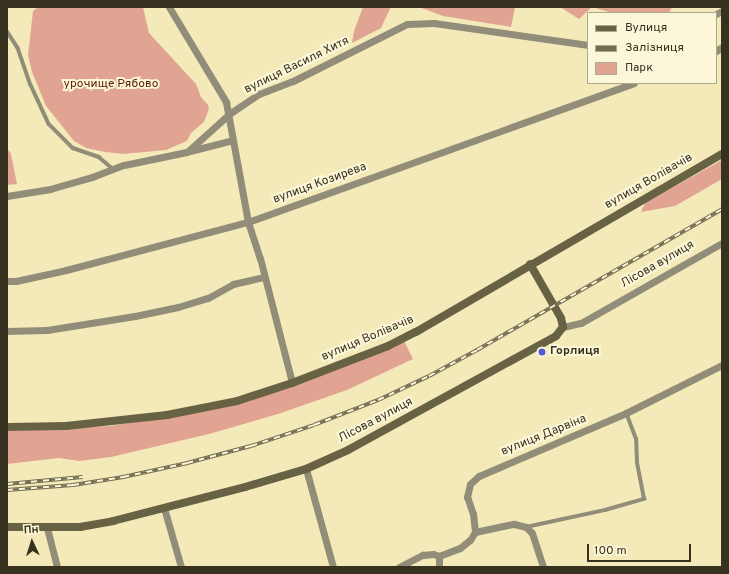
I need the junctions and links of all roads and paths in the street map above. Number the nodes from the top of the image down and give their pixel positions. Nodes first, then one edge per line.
1 (169, 7) edge
2 (7, 31) edge
3 (587, 45) edge
4 (631, 84) edge
5 (229, 114) junction
6 (233, 140) junction
7 (187, 152) junction
8 (722, 154) edge
9 (112, 168) junction
10 (7, 196) edge
11 (248, 222) junction
12 (722, 243) edge
13 (530, 264) junction
14 (264, 277) junction
15 (7, 281) edge
16 (563, 327) junction
17 (7, 331) edge
18 (722, 365) edge
19 (292, 383) junction
20 (626, 413) junction
21 (7, 427) edge
22 (306, 468) junction
23 (164, 508) junction
24 (7, 527) edge
25 (526, 527) junction
26 (47, 528) junction
27 (474, 532) junction
28 (439, 556) junction
29 (56, 567) edge
30 (181, 567) edge
31 (333, 567) edge
32 (399, 567) edge
33 (439, 567) edge
34 (543, 567) edge

1 - 5 street
2 - 9 lane
3 - 5 street, вулиця Василя Хитя
4 - 11 street, вулиця Козирева
5 - 6 street
5 - 7 street, вулиця Василя Хитя
6 - 7 street
6 - 11 street
7 - 9 street
8 - 13 street, вулиця Волівачів
9 - 10 street
11 - 14 street
11 - 15 street, вулиця Козирева
12 - 16 street, Лісова вулиця
13 - 16 street
13 - 19 street, вулиця Волівачів
14 - 17 street
14 - 19 street
16 - 22 street, Лісова вулиця
18 - 20 street, вулиця Дарвіна
19 - 21 street, вулиця Волівачів
20 - 25 lane
20 - 27 street, вулиця Дарвіна
22 - 23 street, Лісова вулиця
22 - 31 street
23 - 26 street, Лісова вулиця
23 - 30 street
24 - 26 street, Лісова вулиця
25 - 27 street
25 - 34 street
26 - 29 street
27 - 28 street
28 - 32 street
28 - 33 street

